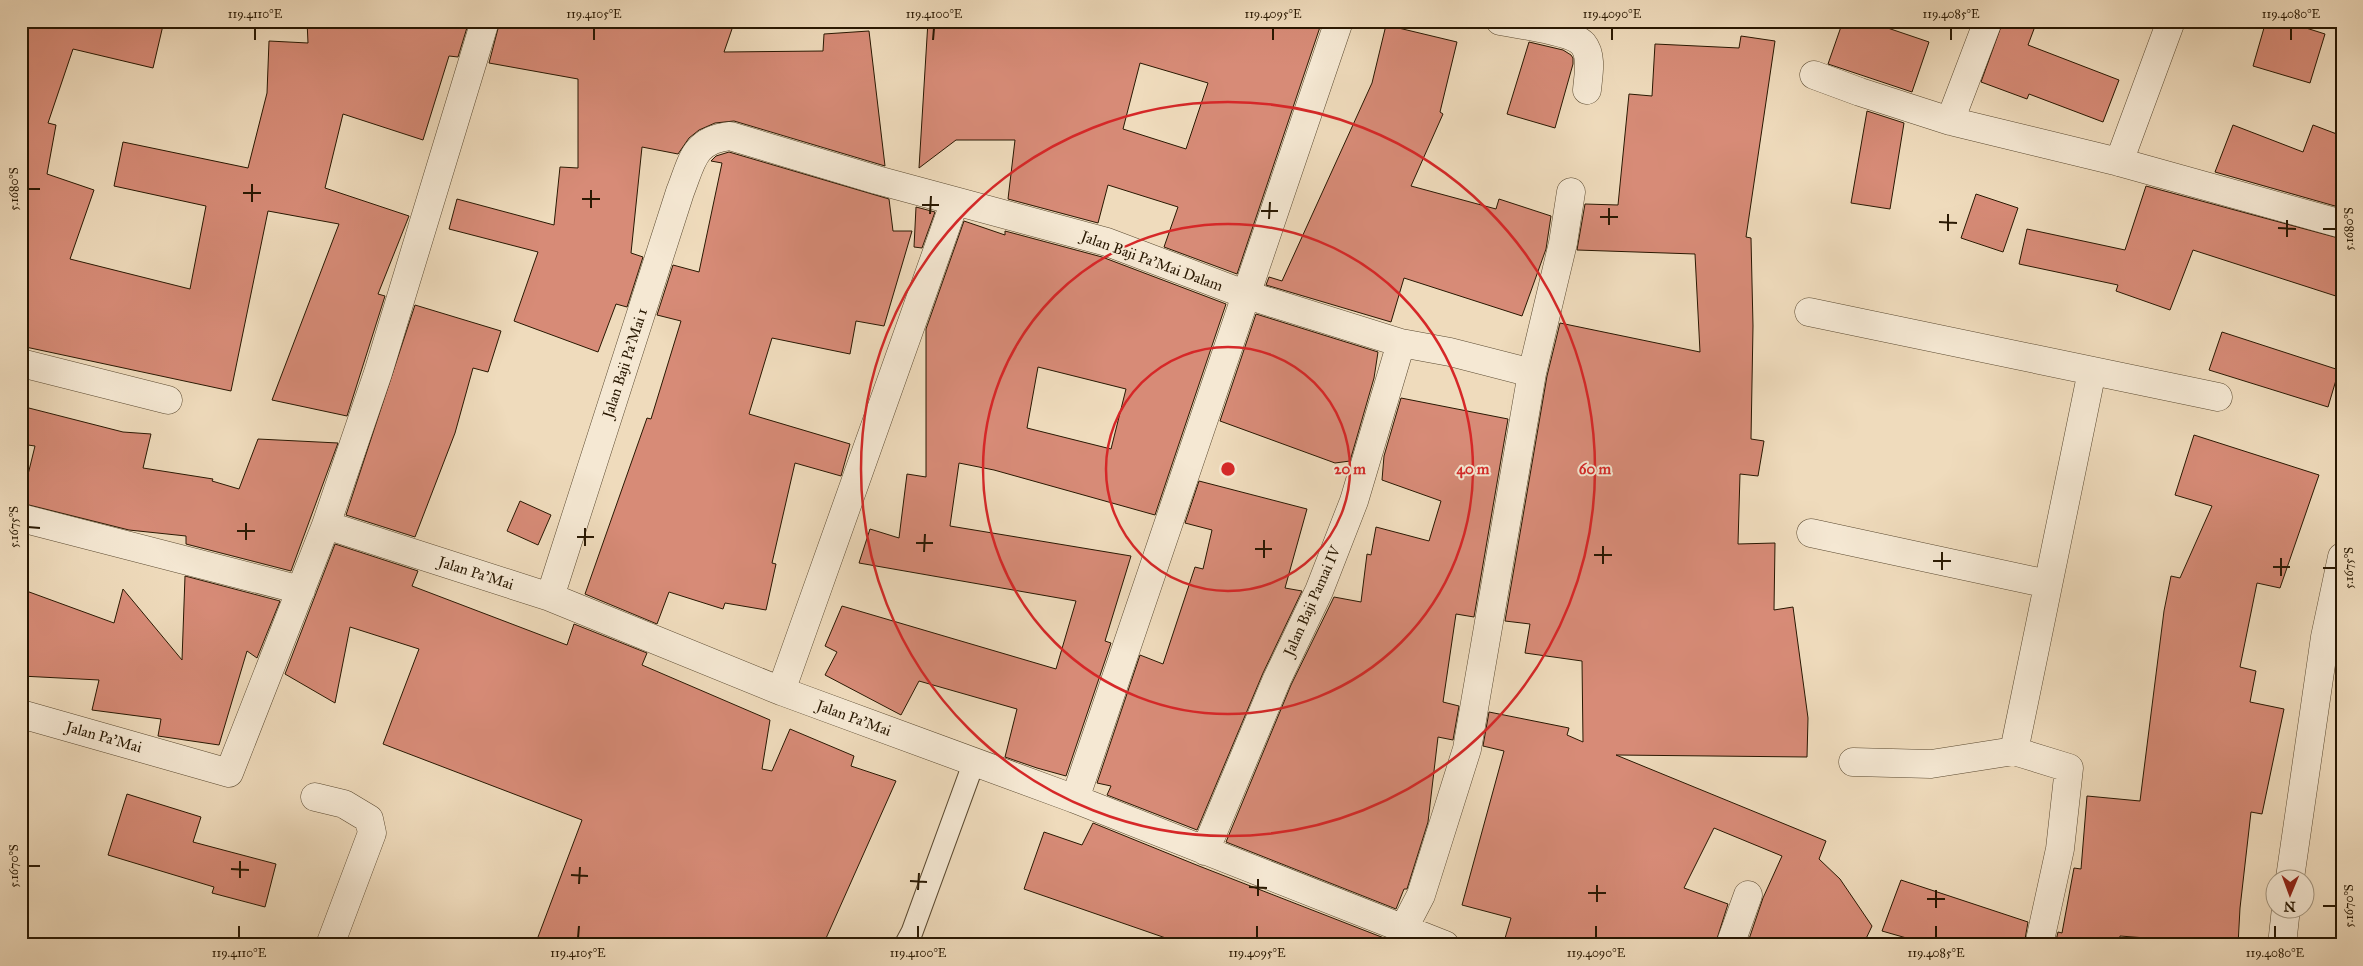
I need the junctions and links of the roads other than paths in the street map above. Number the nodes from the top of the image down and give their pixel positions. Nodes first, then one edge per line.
1 (485, 21) edge
2 (1339, 21) edge
3 (1500, 21) edge
4 (1988, 21) edge
5 (2171, 21) edge
6 (1814, 75) dead end
7 (1587, 90) dead end
8 (1950, 121) junction
9 (714, 138) joint
10 (2119, 162) junction
11 (1571, 192) dead end
12 (955, 201) junction
13 (2342, 224) edge
14 (1247, 295) junction
15 (1809, 312) dead end
16 (1401, 343) junction
17 (21, 363) edge
18 (2092, 371) junction
19 (1532, 373) junction
20 (2218, 397) dead end
21 (168, 400) dead end
22 (21, 518) edge
23 (326, 525) junction
24 (1811, 533) dead end
25 (2342, 557) edge
26 (2048, 584) junction
27 (301, 590) junction
28 (550, 597) junction
29 (782, 691) junction
30 (21, 714) edge
31 (2014, 751) junction
32 (974, 762) junction
33 (1853, 762) dead end
34 (315, 797) dead end
35 (1076, 799) junction
36 (1205, 851) junction
37 (2291, 868) edge
38 (1748, 895) dead end
39 (2285, 918) edge
40 (1399, 926) junction
41 (330, 945) edge
42 (905, 945) edge
43 (1445, 945) edge
44 (1730, 945) edge
45 (2039, 945) edge
46 (2282, 945) edge

1 - 23 street
2 - 14 street
3 - 7 street
4 - 8 street
5 - 10 street
6 - 8 street
8 - 10 street
9 - 12 street, Jalan Baji Pa'Mai Dalam
9 - 28 street, Jalan Baji Pa'Mai 1
10 - 13 street
11 - 19 street
12 - 14 street, Jalan Baji Pa'Mai Dalam
12 - 29 street
14 - 16 street, Jalan Baji Pa'Mai Dalam
14 - 35 street
15 - 18 street
16 - 19 street, Jalan Baji Pa'Mai Dalam
16 - 36 street, Jalan Baji Pamai IV
17 - 21 street
18 - 20 street
18 - 26 street
19 - 40 street
22 - 27 street
23 - 27 street, Jalan Pa'Mai
23 - 28 street, Jalan Pa'Mai
24 - 26 street
25 - 37 street
26 - 31 street
27 - 30 street, Jalan Pa'Mai
28 - 29 street, Jalan Pa'Mai
29 - 32 street, Jalan Pa'Mai
31 - 33 street
31 - 45 street
32 - 35 street, Jalan Pa'Mai
32 - 42 lane
34 - 41 street
35 - 36 street, Jalan Pa'Mai
36 - 40 street, Jalan Pa'Mai
38 - 44 street
39 - 46 street
40 - 43 street, Jalan Pa'Mai

